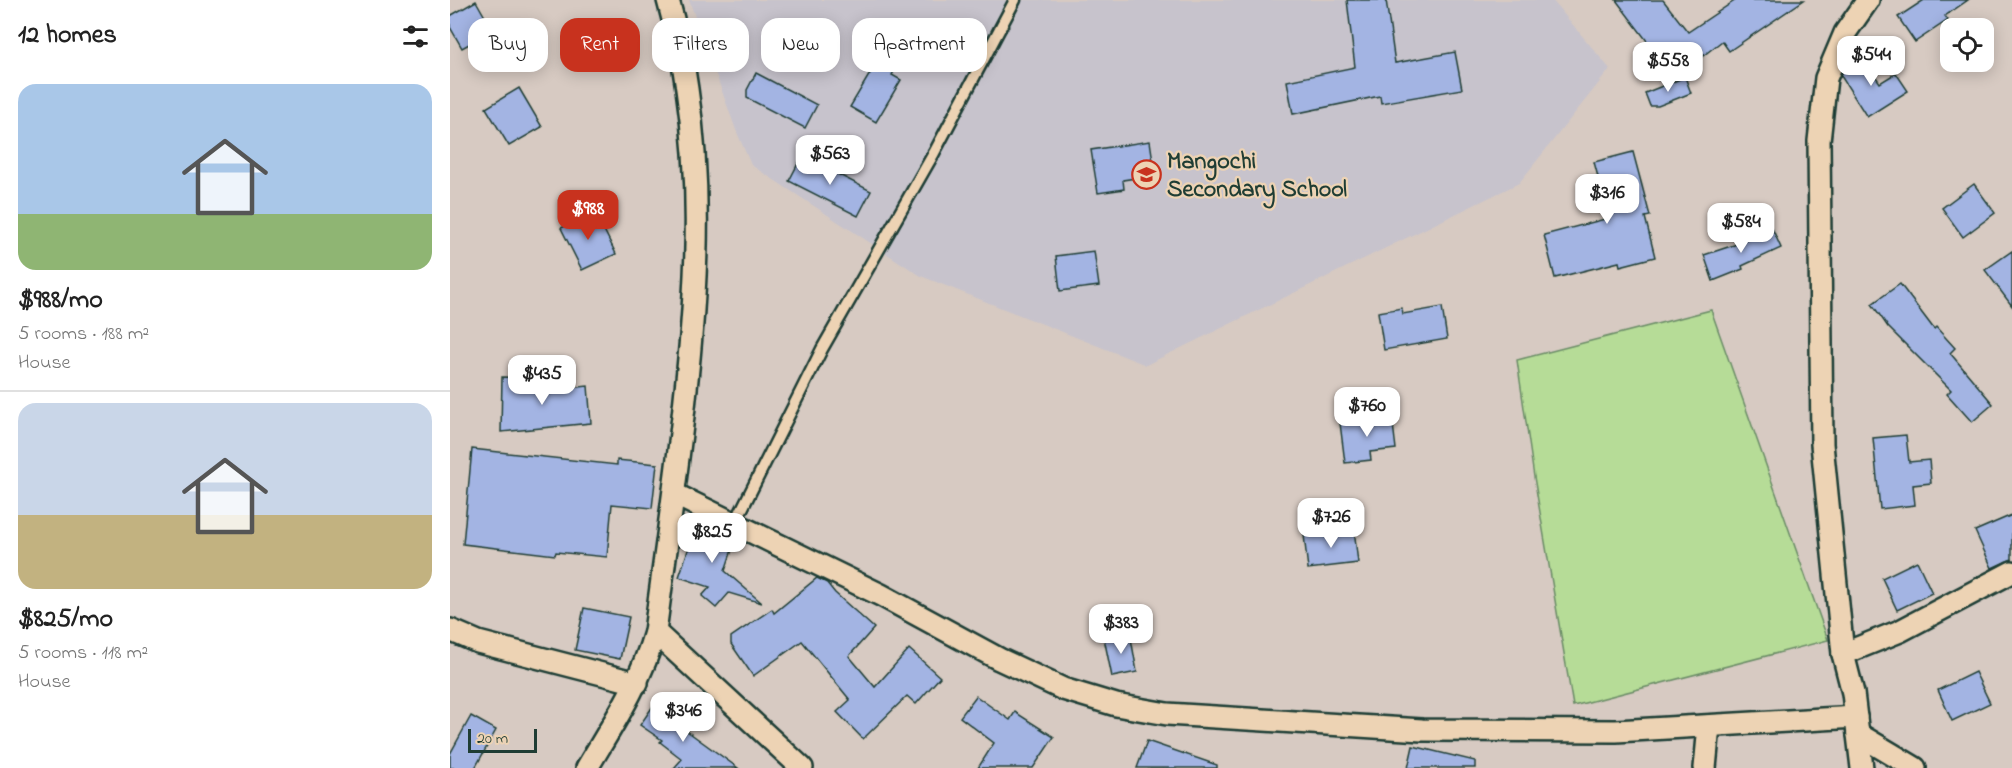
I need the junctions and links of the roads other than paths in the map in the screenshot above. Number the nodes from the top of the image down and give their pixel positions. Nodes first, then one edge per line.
1 (668, 0) edge
2 (1016, 0) edge
3 (1868, 0) edge
4 (674, 494) junction
5 (735, 524) junction
6 (2012, 572) edge
7 (450, 630) edge
8 (655, 632) junction
9 (1843, 654) junction
10 (637, 683) junction
11 (1857, 725) junction
12 (1709, 726) junction
13 (587, 768) edge
14 (802, 768) edge
15 (1705, 768) edge
16 (1862, 768) edge
17 (1915, 768) edge

1 - 4 street
2 - 5 lane
3 - 9 street
4 - 5 street
4 - 8 street
5 - 12 street
6 - 9 street
7 - 10 street
8 - 10 street
8 - 14 street
9 - 11 street
10 - 13 street
11 - 12 street
11 - 16 street
11 - 17 street
12 - 15 street

